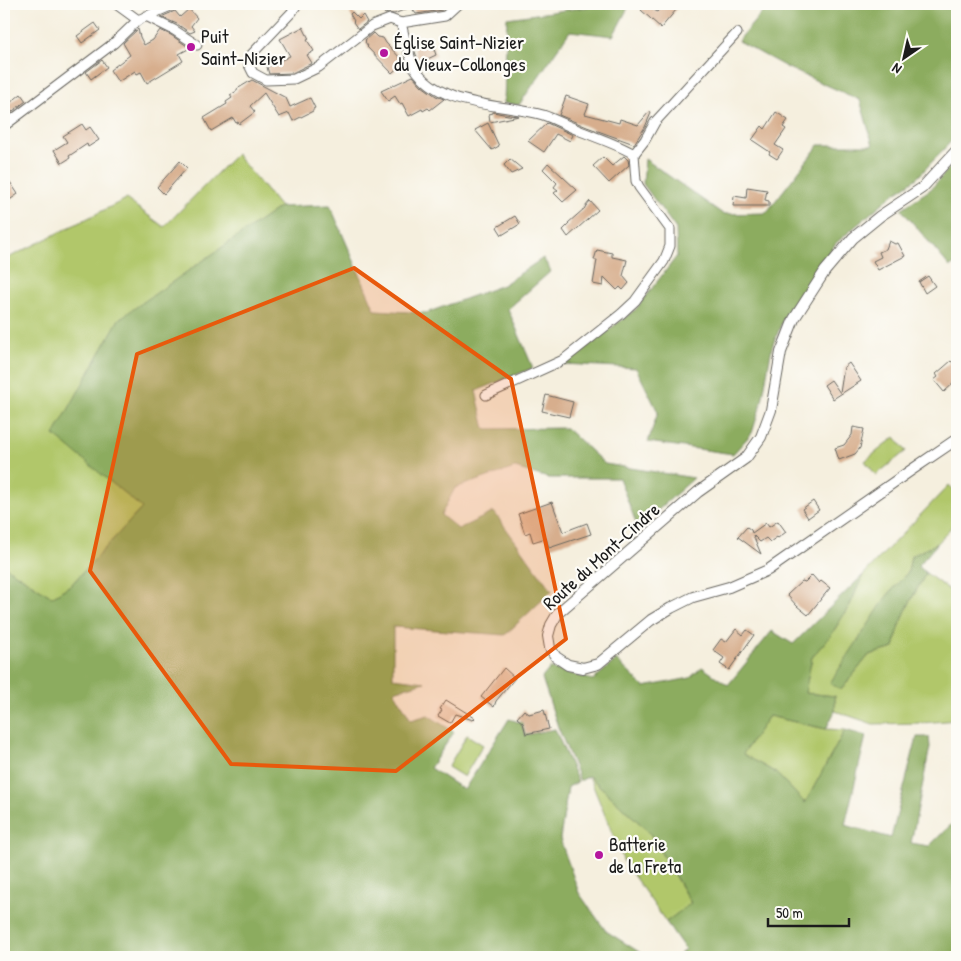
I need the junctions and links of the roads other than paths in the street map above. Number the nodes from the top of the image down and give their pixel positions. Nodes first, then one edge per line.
1 (116, 4) edge
2 (175, 4) edge
3 (297, 4) edge
4 (458, 4) edge
5 (142, 18) junction
6 (401, 23) junction
7 (738, 33) dead end
8 (197, 45) dead end
9 (4, 126) edge
10 (957, 150) edge
11 (634, 154) junction
12 (486, 395) dead end
13 (957, 439) edge

1 - 5 street
2 - 5 street
3 - 6 street
4 - 6 street
5 - 8 street
5 - 9 street
6 - 11 street
7 - 11 street
10 - 13 street, Route du Mont-Cindre
11 - 12 street

